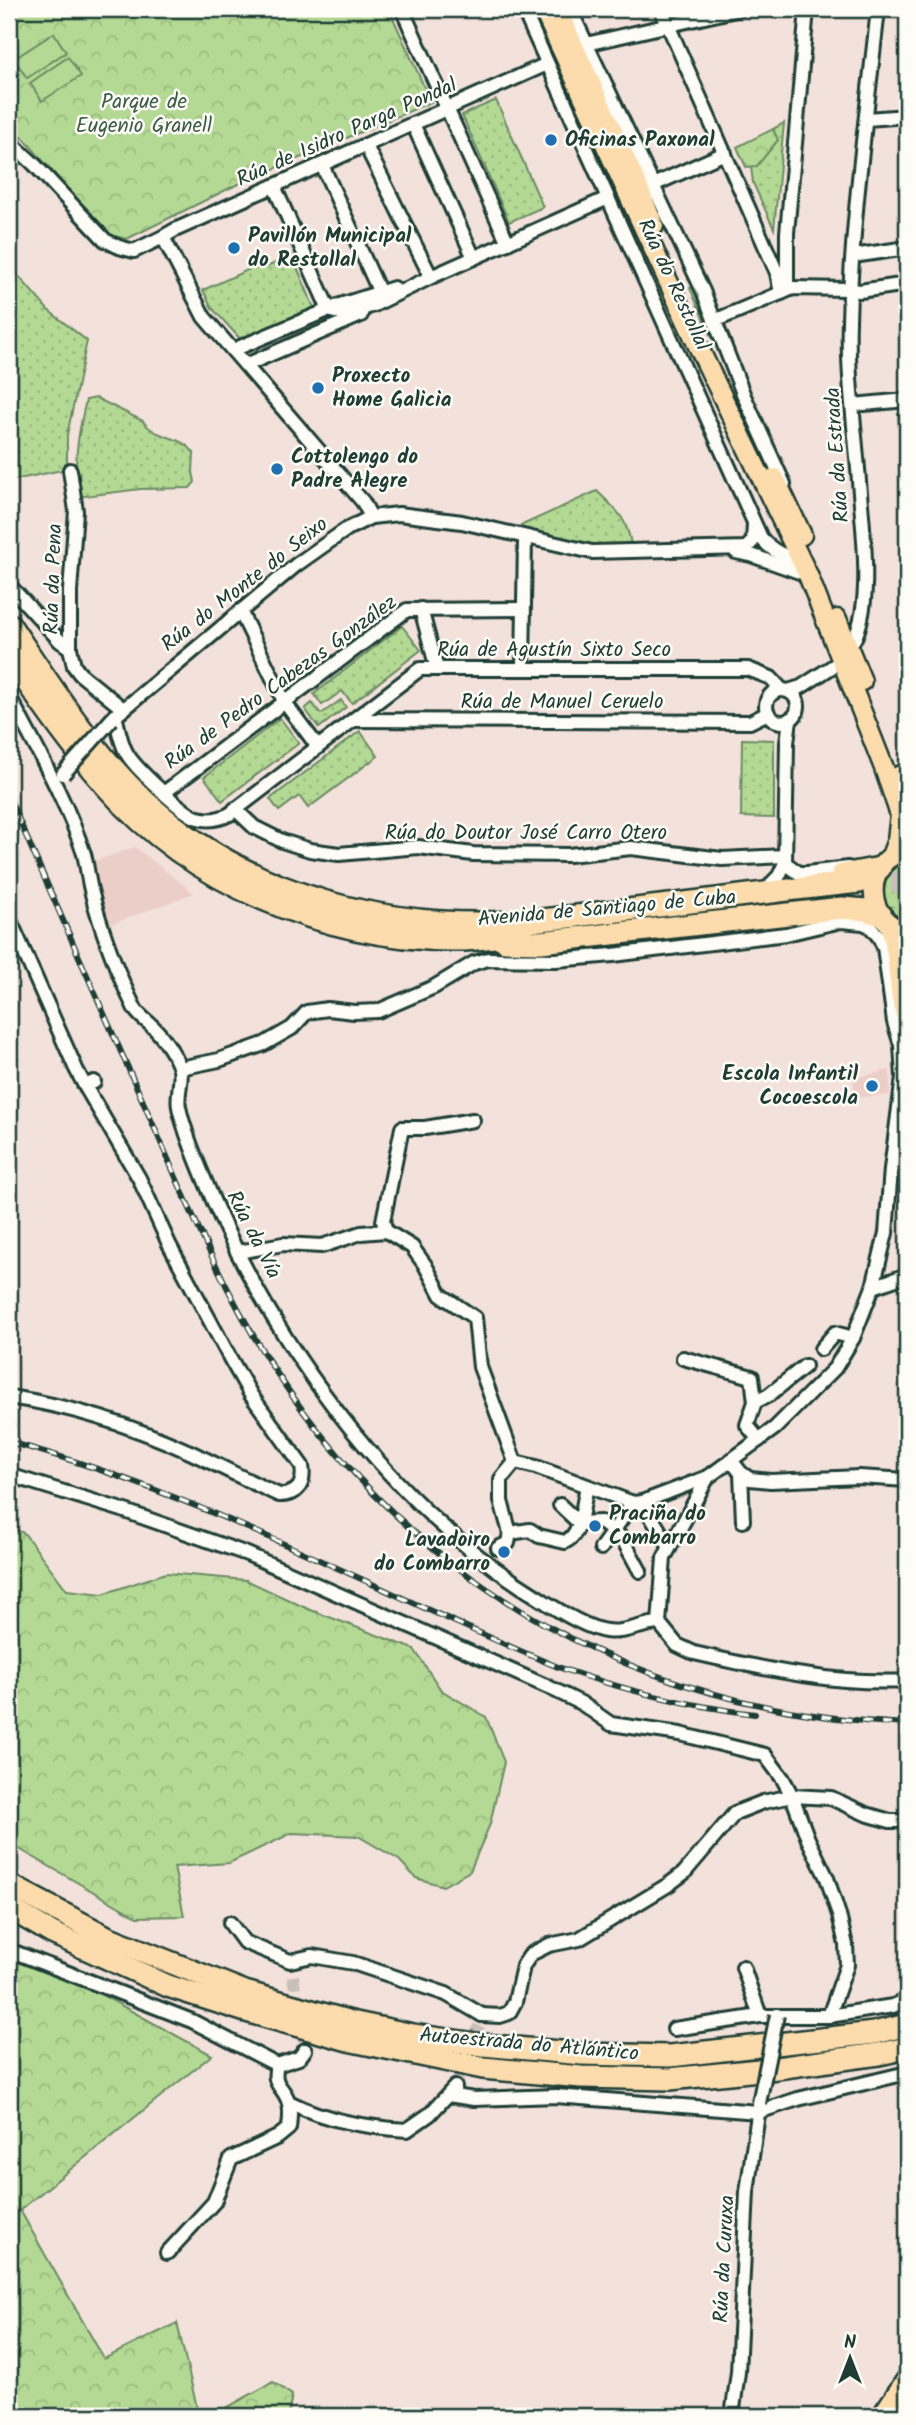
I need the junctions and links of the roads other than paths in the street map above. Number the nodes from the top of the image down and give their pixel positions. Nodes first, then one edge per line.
1 (402, 9) edge
2 (523, 9) edge
3 (543, 9) edge
4 (557, 9) edge
5 (570, 9) edge
6 (661, 9) edge
7 (740, 9) edge
8 (807, 9) edge
9 (878, 9) edge
10 (668, 24) junction
11 (586, 44) junction
12 (547, 64) junction
13 (447, 109) junction
14 (907, 116) edge
15 (867, 120) junction
16 (413, 124) junction
17 (9, 141) edge
18 (618, 142) junction
19 (366, 146) junction
20 (724, 153) junction
21 (638, 156) junction
22 (322, 165) junction
23 (642, 183) junction
24 (274, 186) junction
25 (608, 198) junction
26 (654, 208) junction
27 (654, 227) junction
28 (163, 237) junction
29 (761, 238) junction
30 (784, 238) junction
31 (508, 243) junction
32 (907, 248) edge
33 (853, 256) junction
34 (474, 258) junction
35 (772, 262) junction
36 (430, 277) junction
37 (907, 284) edge
38 (692, 285) dead end
39 (850, 289) junction
40 (784, 292) junction
41 (380, 293) junction
42 (374, 305) junction
43 (329, 310) junction
44 (714, 321) junction
45 (233, 350) junction
46 (246, 365) junction
47 (907, 400) edge
48 (853, 405) junction
49 (70, 470) dead end
50 (792, 511) junction
51 (372, 517) junction
52 (754, 524) junction
53 (525, 538) junction
54 (708, 550) junction
55 (805, 568) junction
56 (9, 585) edge
57 (421, 609) junction
58 (523, 609) junction
59 (240, 611) junction
60 (9, 624) edge
61 (70, 648) junction
62 (845, 654) junction
63 (9, 655) edge
64 (437, 669) junction
65 (523, 669) junction
66 (787, 693) junction
67 (9, 696) edge
68 (48, 698) junction
69 (285, 703) junction
70 (116, 714) junction
71 (778, 717) junction
72 (354, 720) junction
73 (318, 747) junction
74 (59, 779) junction
75 (905, 781) edge
76 (165, 792) junction
77 (907, 802) edge
78 (231, 813) junction
79 (891, 859) edge
80 (785, 860) junction
81 (772, 883) junction
82 (9, 918) edge
83 (878, 920) junction
84 (479, 922) junction
85 (907, 931) edge
86 (454, 940) junction
87 (907, 962) edge
88 (907, 992) edge
89 (907, 1020) edge
90 (180, 1068) junction
91 (473, 1121) dead end
92 (386, 1231) junction
93 (237, 1252) junction
94 (907, 1275) edge
95 (873, 1287) junction
96 (853, 1338) junction
97 (821, 1349) dead end
98 (683, 1358) dead end
99 (806, 1366) dead end
100 (9, 1397) edge
101 (755, 1402) junction
102 (759, 1440) junction
103 (731, 1460) junction
104 (515, 1462) junction
105 (741, 1473) junction
106 (9, 1475) edge
107 (708, 1477) junction
108 (907, 1480) edge
109 (587, 1487) junction
110 (638, 1503) junction
111 (560, 1505) dead end
112 (743, 1521) dead end
113 (579, 1523) junction
114 (612, 1532) junction
115 (510, 1533) junction
116 (669, 1546) junction
117 (498, 1548) dead end
118 (601, 1548) dead end
119 (640, 1571) dead end
120 (659, 1623) junction
121 (907, 1681) edge
122 (792, 1796) junction
123 (907, 1821) edge
124 (9, 1885) edge
125 (9, 1908) edge
126 (230, 1923) dead end
127 (9, 1950) edge
128 (290, 1961) junction
129 (743, 1967) dead end
130 (293, 1976) tunnel mouth
131 (907, 2000) edge
132 (777, 2015) junction
133 (760, 2016) junction
134 (830, 2016) junction
135 (907, 2025) edge
136 (674, 2029) dead end
137 (907, 2048) edge
138 (305, 2050) dead end
139 (277, 2065) junction
140 (907, 2073) edge
141 (289, 2102) junction
142 (759, 2107) junction
143 (167, 2253) dead end
144 (906, 2386) edge
145 (732, 2416) edge
146 (881, 2416) edge
147 (896, 2416) edge

1 - 13 street
2 - 12 street, Rúa do Restollal
3 - 55 main road, Rúa do Restollal
4 - 18 main road, Rúa do Restollal
5 - 11 street, Rúa do Restollal
6 - 10 street
7 - 10 street
8 - 30 street
9 - 15 street, Rúa da Estrada
10 - 11 street
10 - 20 street
11 - 21 street, Rúa do Restollal
12 - 13 street, Rúa de Isidro Parga Pondal
12 - 25 street, Rúa do Restollal
13 - 16 street, Rúa de Isidro Parga Pondal
13 - 31 street
14 - 15 street
15 - 33 street, Rúa da Estrada
16 - 19 street, Rúa de Isidro Parga Pondal
16 - 34 street
17 - 28 street, Rúa de Isidro Parga Pondal
18 - 21 street, Rúa do Restollal
18 - 23 main road, Rúa do Restollal
19 - 22 street, Rúa de Isidro Parga Pondal
19 - 36 street
20 - 23 street
20 - 29 street
21 - 23 street, Rúa do Restollal
21 - 23 street, Rúa do Restollal
22 - 24 street, Rúa de Isidro Parga Pondal
22 - 41 street
23 - 26 street, Rúa do Restollal
23 - 27 main road, Rúa do Restollal
23 - 44 street, Rúa do Restollal
24 - 28 street, Rúa de Isidro Parga Pondal
24 - 43 street
25 - 31 street
25 - 52 street, Rúa do Restollal
26 - 27 street, Rúa do Restollal
26 - 38 street, Rúa do Restollal
27 - 50 main road, Rúa do Restollal
28 - 45 street
29 - 30 street
29 - 35 street
30 - 35 street
30 - 40 street
31 - 34 street
32 - 33 street
33 - 39 street, Rúa da Estrada
34 - 36 street
35 - 40 street
36 - 41 street
36 - 42 street
37 - 39 street
39 - 40 street
39 - 48 street, Rúa da Estrada
40 - 44 street
41 - 43 street
42 - 43 street
42 - 46 street
43 - 45 street
44 - 50 street, Rúa do Restollal
45 - 46 street
46 - 51 street
47 - 48 street
48 - 62 street, Rúa da Estrada
49 - 61 street, Rúa da Pena
50 - 62 main road, Rúa do Restollal
51 - 53 street, Rúa do Monte do Seixo
51 - 59 street, Rúa do Monte do Seixo
52 - 54 street, Rúa do Monte do Seixo
52 - 55 street, Rúa do Restollal
53 - 54 street, Rúa do Monte do Seixo
53 - 58 street
54 - 55 street, Rúa do Monte do Seixo
55 - 62 main road
56 - 61 street
57 - 58 street, Rúa de Pedro Cabezas González
57 - 64 street, Rúa de Pedro Cabezas González
57 - 69 street, Rúa de Pedro Cabezas González
58 - 65 street
59 - 69 street
59 - 70 street, Rúa do Monte do Seixo
60 - 68 highway, Avenida de Santiago de Cuba
61 - 70 street, Rúa da Pena
62 - 66 street
62 - 75 main road
62 - 79 main road
63 - 68 highway, Avenida de Santiago de Cuba
64 - 65 street, Rúa de Agustín Sixto Seco
64 - 72 street, Rúa de Agustín Sixto Seco
65 - 66 street, Rúa de Agustín Sixto Seco
66 - 71 street
66 - 71 street
67 - 74 street
68 - 84 highway, Avenida de Santiago de Cuba
68 - 86 highway, Avenida de Santiago de Cuba
69 - 73 street
69 - 76 street, Rúa de Pedro Cabezas González
70 - 74 street, Rúa do Monte do Seixo, bridge
70 - 76 street
71 - 72 street, Rúa de Manuel Ceruelo
71 - 80 street
72 - 73 street, Rúa de Agustín Sixto Seco
73 - 78 street, Rúa de Agustín Sixto Seco
74 - 90 street
75 - 77 main road
76 - 78 street
78 - 80 street, Rúa do Doutor José Carro Otero
79 - 80 street, Rúa do Doutor José Carro Otero
79 - 81 highway
79 - 83 main road
80 - 81 street
81 - 84 highway
82 - 100 street
83 - 85 main road
83 - 86 highway
83 - 89 main road
83 - 90 street
83 - 95 street
84 - 86 highway, Avenida de Santiago de Cuba
87 - 88 main road
90 - 93 street, Rúa da Vía
91 - 92 street
92 - 93 street
92 - 104 street
93 - 120 street, Rúa da Vía
94 - 95 street
95 - 96 street
96 - 97 street
96 - 102 street
98 - 101 street
99 - 101 street
101 - 102 street
102 - 103 street
103 - 105 street
103 - 107 street
104 - 109 street
104 - 115 street
105 - 108 street
105 - 112 street
106 - 122 street
107 - 110 street
107 - 116 street
109 - 110 street
109 - 113 street
110 - 114 street
110 - 116 street
111 - 113 street
113 - 114 street
113 - 115 street
114 - 118 street
114 - 119 street
115 - 117 street
116 - 120 street
120 - 121 street
122 - 123 street
122 - 128 street
122 - 134 street
124 - 135 highway, Autoestrada do Atlántico
125 - 137 highway, Autoestrada do Atlántico
126 - 128 street
127 - 139 street
128 - 130 street
129 - 133 street
131 - 134 street
132 - 133 street
132 - 134 street
132 - 142 street, Rúa da Curuxa, bridge
133 - 136 street
138 - 139 street
139 - 141 street
140 - 142 street
141 - 142 street
141 - 143 street
142 - 145 street, Rúa da Curuxa
144 - 146 main road
144 - 147 main road

